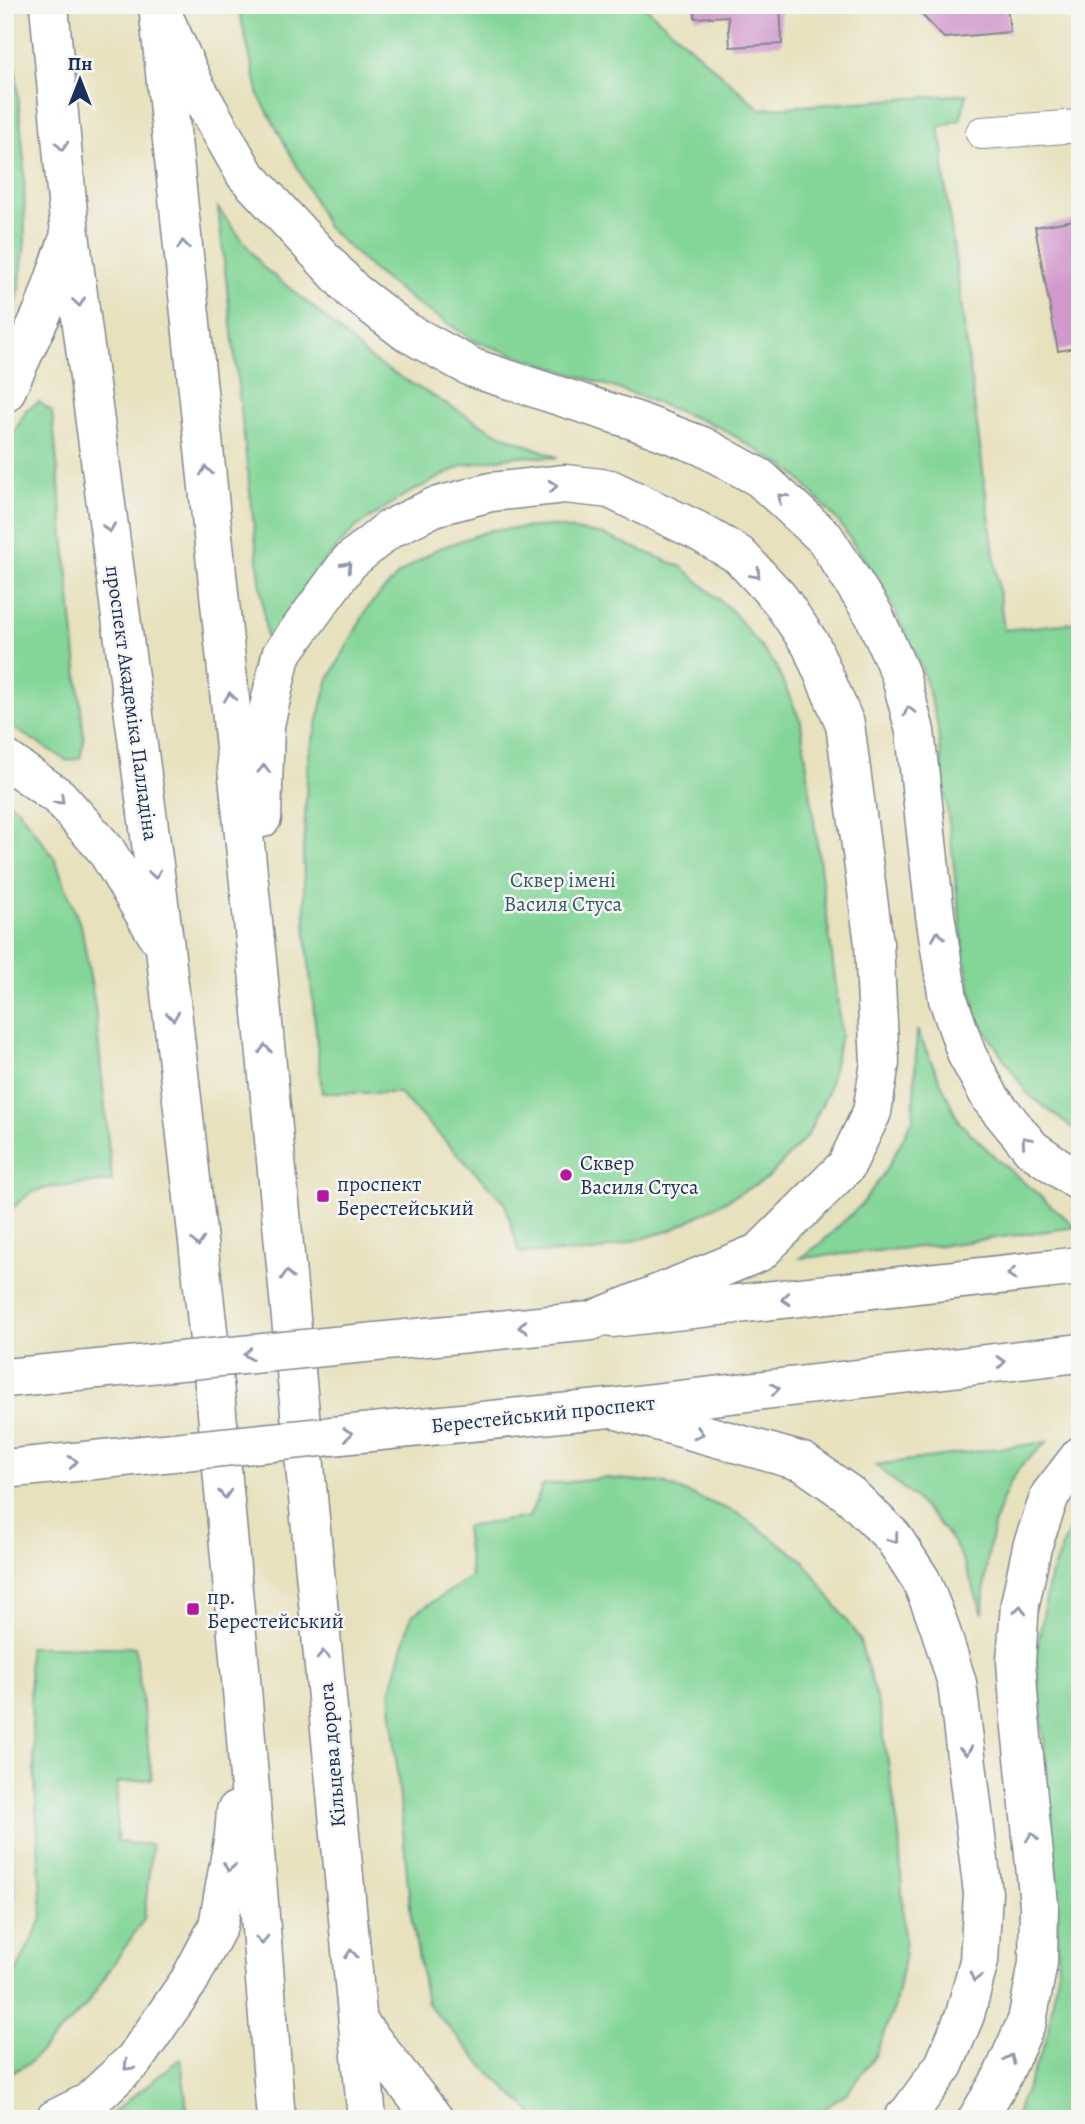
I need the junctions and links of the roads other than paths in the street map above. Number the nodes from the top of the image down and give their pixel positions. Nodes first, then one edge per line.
1 (49, 5) edge
2 (158, 5) edge
3 (1080, 125) edge
4 (982, 133) dead end
5 (70, 234) junction
6 (5, 393) edge
7 (5, 759) edge
8 (165, 948) junction
9 (257, 960) junction
10 (1080, 1182) edge
11 (1080, 1266) edge
12 (591, 1321) junction
13 (1080, 1353) edge
14 (5, 1378) edge
15 (610, 1408) junction
16 (1080, 1455) edge
17 (5, 1469) edge
18 (243, 1701) junction
19 (358, 2022) junction
20 (55, 2119) edge
21 (276, 2119) edge
22 (367, 2119) edge
23 (434, 2119) edge
24 (903, 2119) edge
25 (977, 2119) edge

1 -> 5 main road, проспект Академіка Палладіна
9 -> 2 main road
10 -> 2 main road
3 - 4 street
5 - 6 main road
5 -> 8 main road, проспект Академіка Палладіна
7 -> 8 main road
8 -> 18 main road, проспект Академіка Палладіна
9 -> 12 main road
19 -> 9 main road, Кільцева дорога
11 -> 12 main road
12 -> 14 main road, bridge
15 -> 13 main road, Берестейський проспект
17 -> 15 main road, Берестейський проспект, bridge
15 -> 24 main road
25 -> 16 main road
18 -> 20 main road
18 -> 21 main road
19 - 22 main road, Кільцева дорога
19 - 23 main road

